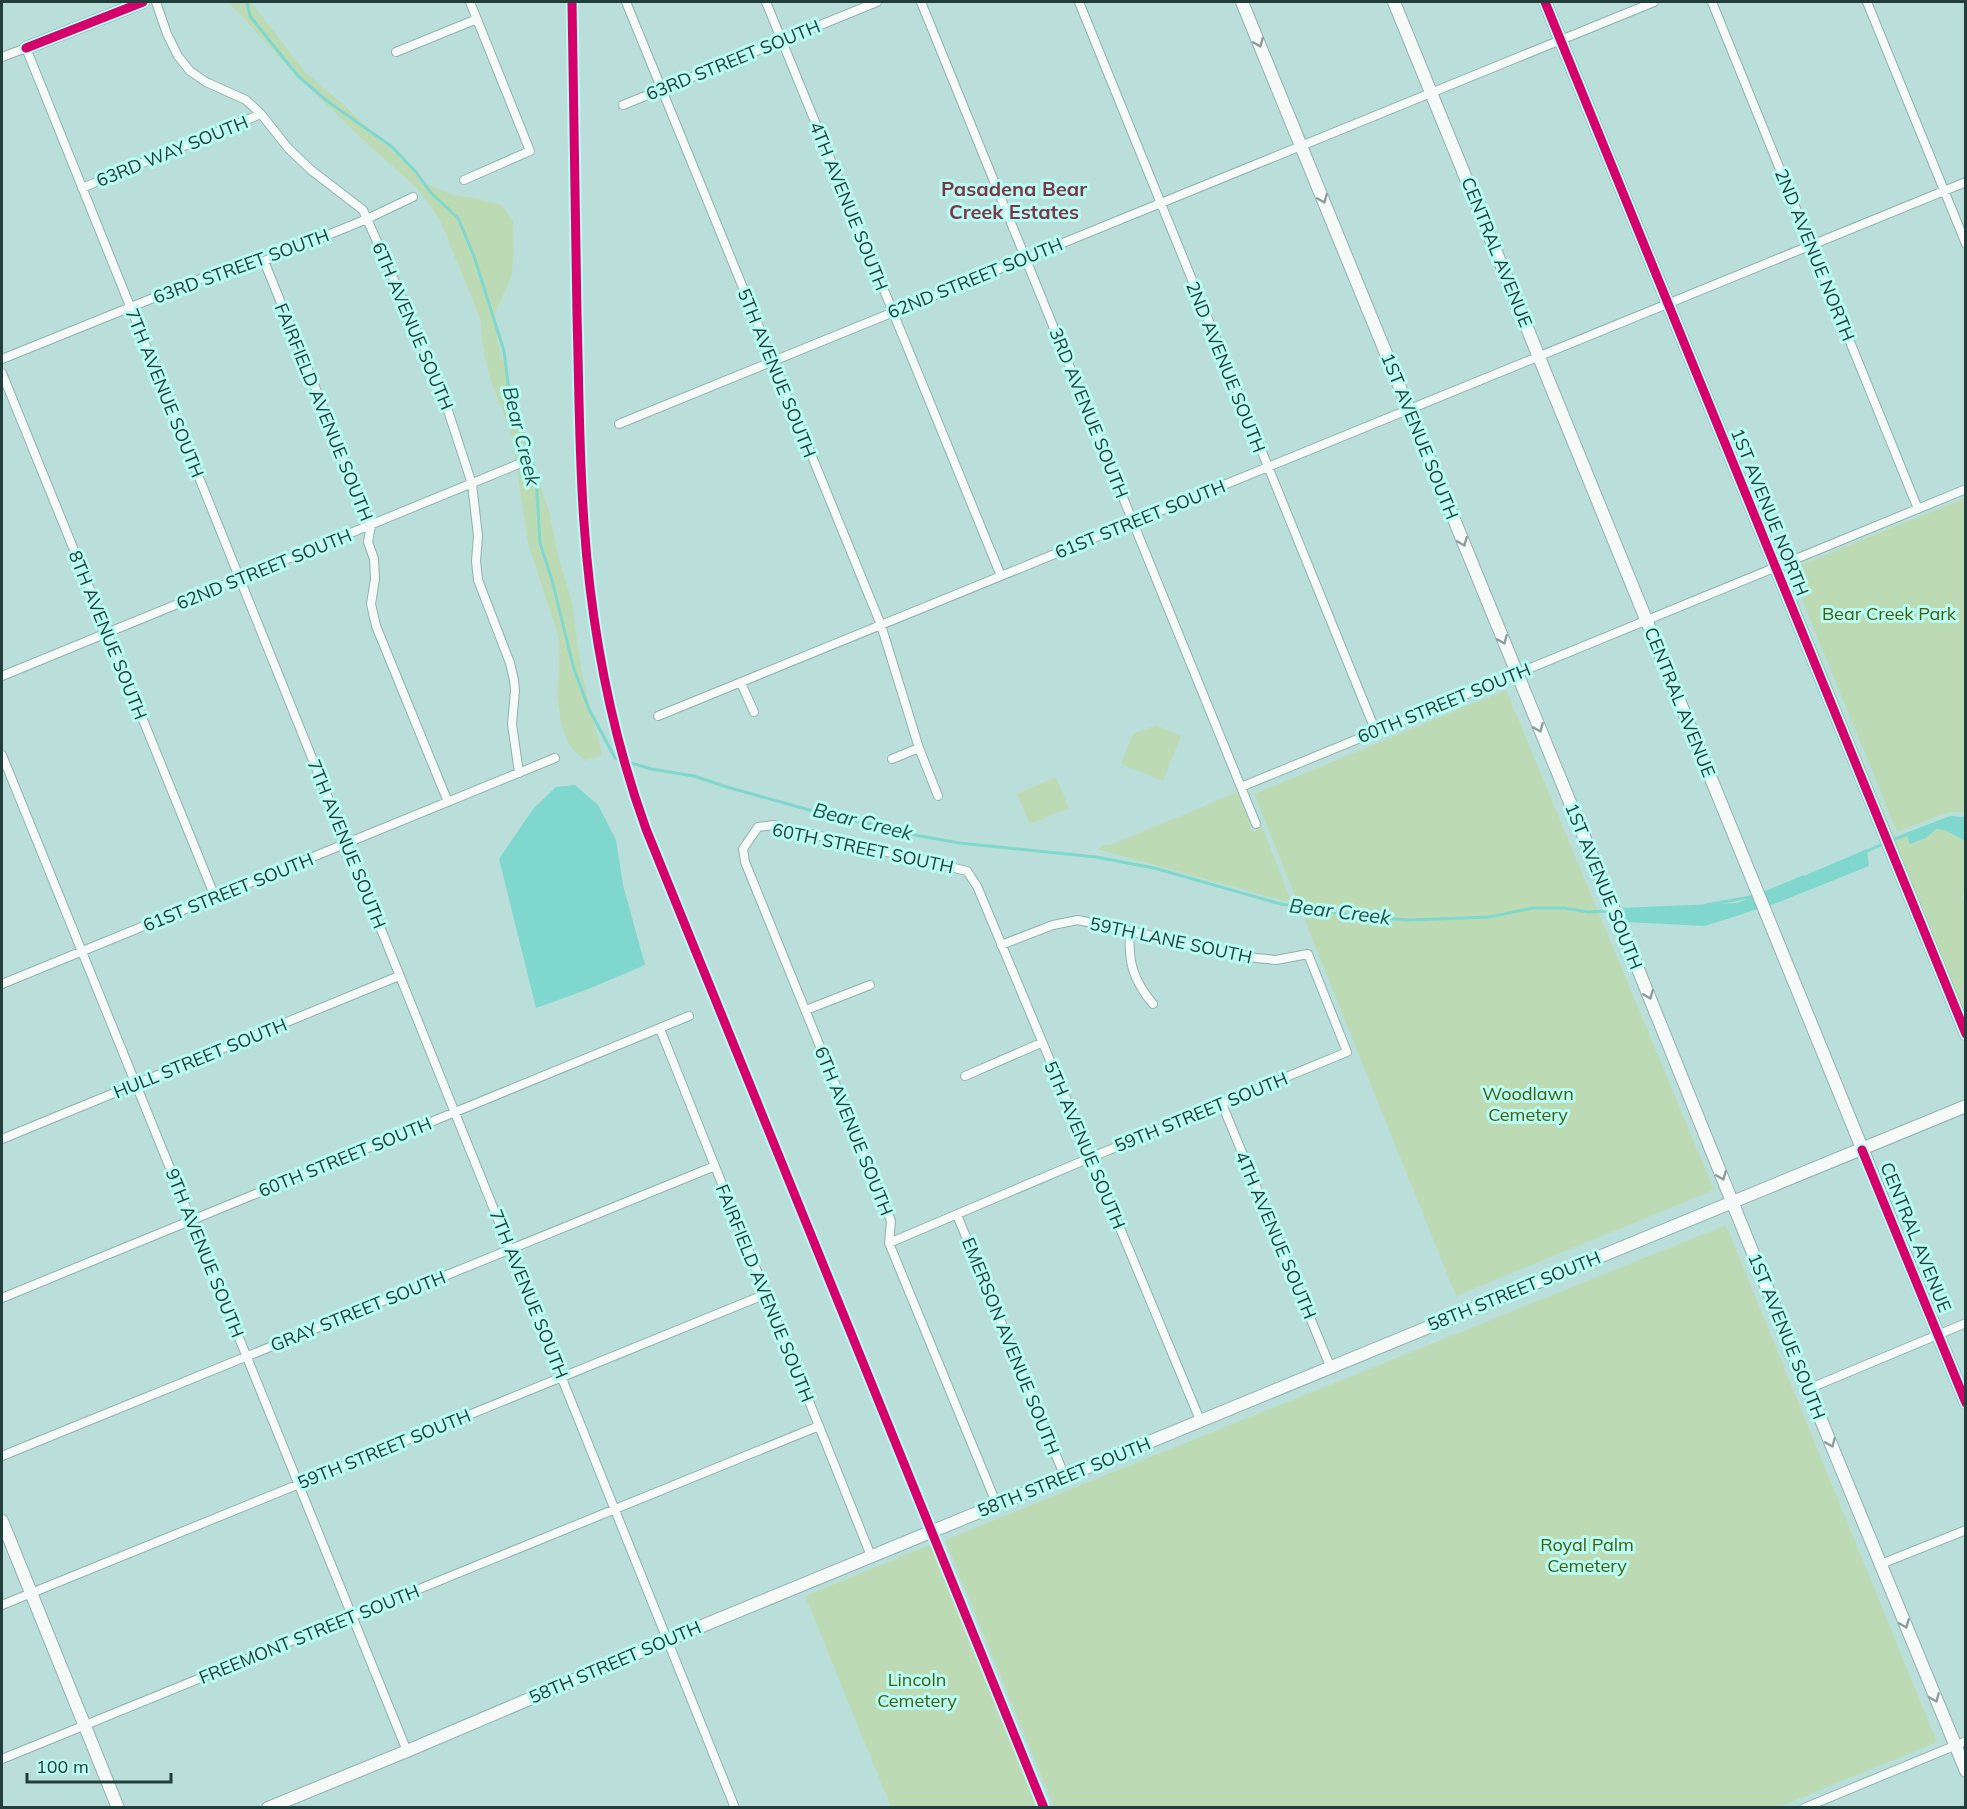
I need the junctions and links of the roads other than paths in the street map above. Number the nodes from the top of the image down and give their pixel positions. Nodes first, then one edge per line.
1 (143, 2) edge
2 (156, 2) edge
3 (470, 2) edge
4 (626, 2) edge
5 (766, 2) edge
6 (877, 2) edge
7 (921, 2) edge
8 (1079, 2) edge
9 (1242, 2) edge
10 (1394, 2) edge
11 (1545, 2) edge
12 (1654, 2) edge
13 (1712, 2) edge
14 (1867, 2) edge
15 (477, 19) junction
16 (782, 40) junction
17 (1560, 40) junction
18 (26, 48) junction
19 (396, 52) dead end
20 (2, 57) edge
21 (662, 89) junction
22 (1431, 91) junction
23 (623, 105) dead end
24 (261, 114) junction
25 (1302, 145) junction
26 (464, 180) dead end
27 (1965, 182) edge
28 (82, 188) junction
29 (1943, 191) junction
30 (413, 197) dead end
31 (1160, 202) junction
32 (367, 219) junction
33 (1811, 244) junction
34 (1965, 244) edge
35 (1026, 258) junction
36 (264, 261) junction
37 (1668, 303) junction
38 (130, 307) junction
39 (892, 311) junction
40 (1540, 356) junction
41 (2, 359) edge
42 (771, 362) junction
43 (2, 373) edge
44 (1409, 410) junction
45 (619, 424) dead end
46 (526, 461) dead end
47 (1267, 466) junction
48 (472, 484) junction
49 (1965, 489) edge
50 (1918, 508) junction
51 (1134, 521) junction
52 (370, 525) junction
53 (1774, 567) junction
54 (1001, 576) junction
55 (241, 579) junction
56 (1647, 619) junction
57 (881, 625) junction
58 (108, 633) junction
59 (1517, 674) junction
60 (2, 676) edge
61 (741, 683) junction
62 (754, 712) dead end
63 (658, 716) dead end
64 (1376, 732) junction
65 (919, 748) junction
66 (2, 755) edge
67 (555, 758) dead end
68 (892, 759) dead end
69 (519, 773) junction
70 (1241, 787) junction
71 (938, 796) dead end
72 (448, 802) junction
73 (1256, 824) dead end
74 (758, 827) joint
75 (347, 844) junction
76 (967, 871) joint
77 (215, 897) junction
78 (1130, 932) junction
79 (1001, 945) junction
80 (81, 951) junction
81 (399, 976) junction
82 (2, 984) edge
83 (870, 985) dead end
84 (1154, 1004) dead end
85 (806, 1010) junction
86 (689, 1016) dead end
87 (660, 1029) junction
88 (1965, 1034) edge
89 (1041, 1043) junction
90 (1347, 1052) joint
91 (965, 1076) dead end
92 (135, 1084) junction
93 (1222, 1104) junction
94 (1965, 1106) edge
95 (455, 1112) junction
96 (2, 1139) edge
97 (1862, 1150) junction
98 (1092, 1157) junction
99 (715, 1166) junction
100 (1732, 1202) junction
101 (957, 1215) junction
102 (191, 1220) junction
103 (889, 1243) junction
104 (510, 1249) junction
105 (766, 1294) junction
106 (2, 1298) edge
107 (1965, 1323) edge
108 (1938, 1335) junction
109 (248, 1356) junction
110 (1330, 1366) junction
111 (562, 1376) junction
112 (1808, 1389) junction
113 (1965, 1403) edge
114 (1200, 1420) junction
115 (819, 1426) junction
116 (2, 1456) edge
117 (1065, 1477) junction
118 (299, 1484) junction
119 (997, 1504) junction
120 (616, 1509) junction
121 (2, 1521) edge
122 (1965, 1530) edge
123 (871, 1556) junction
124 (1881, 1564) junction
125 (31, 1593) junction
126 (2, 1605) edge
127 (352, 1616) junction
128 (668, 1640) junction
129 (85, 1725) junction
130 (1961, 1744) edge
131 (407, 1751) junction
132 (2, 1759) edge
133 (1965, 1771) edge
134 (1824, 1804) edge
135 (118, 1808) edge
136 (268, 1808) edge
137 (735, 1808) edge
138 (1804, 1808) edge

1 - 18 main road
2 - 24 street, 6TH AVENUE SOUTH
3 - 15 street
4 - 21 street, 5TH AVENUE SOUTH
5 - 16 street, 4TH AVENUE SOUTH
6 - 16 street, 63RD STREET SOUTH
7 - 35 street, 3RD AVENUE SOUTH
8 - 31 street, 2ND AVENUE SOUTH
9 -> 25 main road, 1ST AVENUE SOUTH
10 - 22 main road, CENTRAL AVENUE
11 - 17 main road, 1ST AVENUE NORTH
12 - 17 street, 62ND STREET SOUTH
13 - 33 street, 2ND AVENUE NORTH
14 - 29 street
15 - 19 street
15 - 26 street
16 - 21 street, 63RD STREET SOUTH
16 - 39 street, 4TH AVENUE SOUTH
17 - 22 street, 62ND STREET SOUTH
17 - 37 main road, 1ST AVENUE NORTH
18 - 20 street
18 - 28 street, 7TH AVENUE SOUTH
21 - 23 street, 63RD STREET SOUTH
21 - 42 street, 5TH AVENUE SOUTH
22 - 25 street, 62ND STREET SOUTH
22 - 40 main road, CENTRAL AVENUE
24 - 28 street, 63RD WAY SOUTH
24 - 32 street, 6TH AVENUE SOUTH
25 - 31 street, 62ND STREET SOUTH
25 -> 44 main road, 1ST AVENUE SOUTH
27 - 29 street, 61ST STREET SOUTH
28 - 38 street, 7TH AVENUE SOUTH
29 - 33 street, 61ST STREET SOUTH
29 - 34 street
30 - 32 street, 63RD STREET SOUTH
31 - 35 street, 62ND STREET SOUTH
31 - 47 street, 2ND AVENUE SOUTH
32 - 36 street, 63RD STREET SOUTH
32 - 48 street, 6TH AVENUE SOUTH
33 - 37 street, 61ST STREET SOUTH
33 - 50 street, 2ND AVENUE NORTH
35 - 39 street, 62ND STREET SOUTH
35 - 51 street, 3RD AVENUE SOUTH
36 - 38 street, 63RD STREET SOUTH
36 - 52 street, FAIRFIELD AVENUE SOUTH
37 - 40 street, 61ST STREET SOUTH
37 - 53 main road, 1ST AVENUE NORTH
38 - 41 street, 63RD STREET SOUTH
38 - 55 street, 7TH AVENUE SOUTH
39 - 42 street, 62ND STREET SOUTH
39 - 54 street, 4TH AVENUE SOUTH
40 - 44 street, 61ST STREET SOUTH
40 - 56 main road, CENTRAL AVENUE
42 - 45 street, 62ND STREET SOUTH
42 - 57 street, 5TH AVENUE SOUTH
43 - 58 street, 8TH AVENUE SOUTH
44 - 47 street, 61ST STREET SOUTH
44 -> 59 main road, 1ST AVENUE SOUTH
46 - 48 street, 62ND STREET SOUTH
47 - 51 street, 61ST STREET SOUTH
47 - 64 street, 2ND AVENUE SOUTH
48 - 52 street, 62ND STREET SOUTH
48 - 69 street, 6TH AVENUE SOUTH
49 - 50 street, 60TH STREET SOUTH
50 - 53 street, 60TH STREET SOUTH
51 - 54 street, 61ST STREET SOUTH
51 - 70 street, 3RD AVENUE SOUTH
52 - 55 street, 62ND STREET SOUTH
52 - 72 street, FAIRFIELD AVENUE SOUTH
53 - 56 street, 60TH STREET SOUTH
53 - 88 main road, 1ST AVENUE NORTH
54 - 57 street, 61ST STREET SOUTH
55 - 58 street, 62ND STREET SOUTH
55 - 75 street, 7TH AVENUE SOUTH
56 - 59 street, 60TH STREET SOUTH
56 - 97 main road, CENTRAL AVENUE
57 - 61 street, 61ST STREET SOUTH
57 - 65 street, 5TH AVENUE SOUTH
58 - 60 street, 62ND STREET SOUTH
58 - 77 street, 8TH AVENUE SOUTH
59 - 64 street, 60TH STREET SOUTH
59 -> 100 main road, 1ST AVENUE SOUTH
61 - 62 street
61 - 63 street, 61ST STREET SOUTH
64 - 70 street, 60TH STREET SOUTH
65 - 68 street
65 - 71 street, 5TH AVENUE SOUTH
66 - 80 street, 9TH AVENUE SOUTH
67 - 69 street, 61ST STREET SOUTH
69 - 72 street, 61ST STREET SOUTH
70 - 73 street, 3RD AVENUE SOUTH
72 - 75 street, 61ST STREET SOUTH
74 - 76 street, 60TH STREET SOUTH
74 - 85 street, 6TH AVENUE SOUTH
75 - 77 street, 61ST STREET SOUTH
75 - 81 street, 7TH AVENUE SOUTH
76 - 79 street, 5TH AVENUE SOUTH
77 - 80 street, 61ST STREET SOUTH
78 - 79 street, 59TH LANE SOUTH
78 - 84 street
78 - 90 street, 59TH LANE SOUTH
79 - 89 street, 5TH AVENUE SOUTH
80 - 82 street, 61ST STREET SOUTH
80 - 92 street, 9TH AVENUE SOUTH
81 - 92 street, HULL STREET SOUTH
81 - 95 street, 7TH AVENUE SOUTH
83 - 85 street
85 - 103 street, 6TH AVENUE SOUTH
86 - 87 street, 60TH STREET SOUTH
87 - 95 street, 60TH STREET SOUTH
87 - 99 street, FAIRFIELD AVENUE SOUTH
89 - 91 street
89 - 98 street, 5TH AVENUE SOUTH
90 - 93 street, 59TH STREET SOUTH
92 - 96 street, HULL STREET SOUTH
92 - 102 street, 9TH AVENUE SOUTH
93 - 98 street, 59TH STREET SOUTH
93 - 110 street, 4TH AVENUE SOUTH
94 - 97 main road, 58TH STREET SOUTH
95 - 102 street, 60TH STREET SOUTH
95 - 104 street, 7TH AVENUE SOUTH
97 - 100 main road, 58TH STREET SOUTH
97 - 108 main road, CENTRAL AVENUE
98 - 101 street, 59TH STREET SOUTH
98 - 114 street, 5TH AVENUE SOUTH
99 - 104 street, GRAY STREET SOUTH
99 - 105 street, FAIRFIELD AVENUE SOUTH
100 - 110 main road, 58TH STREET SOUTH
100 - 112 main road, 1ST AVENUE SOUTH
101 - 103 street, 59TH STREET SOUTH
101 - 117 street, EMERSON AVENUE SOUTH
102 - 106 street, 60TH STREET SOUTH
102 - 109 street, 9TH AVENUE SOUTH
103 - 119 street, 6TH AVENUE SOUTH
104 - 109 street, GRAY STREET SOUTH
104 - 111 street, 7TH AVENUE SOUTH
105 - 111 street, 59TH STREET SOUTH
105 - 115 street, FAIRFIELD AVENUE SOUTH
107 - 108 street
108 - 112 street
108 - 113 main road, CENTRAL AVENUE
109 - 116 street, GRAY STREET SOUTH
109 - 118 street, 9TH AVENUE SOUTH
110 - 114 main road, 58TH STREET SOUTH
111 - 118 street, 59TH STREET SOUTH
111 - 120 street, 7TH AVENUE SOUTH
112 -> 124 main road, 1ST AVENUE SOUTH
114 - 117 main road, 58TH STREET SOUTH
115 - 120 street, FREEMONT STREET SOUTH
115 - 123 street, FAIRFIELD AVENUE SOUTH
117 - 119 main road, 58TH STREET SOUTH
118 - 125 street, 59TH STREET SOUTH
118 - 127 street, 9TH AVENUE SOUTH
119 - 123 main road, 58TH STREET SOUTH
120 - 127 street, FREEMONT STREET SOUTH
120 - 128 street, 7TH AVENUE SOUTH
121 - 125 main road
122 - 124 street
123 - 128 main road, 58TH STREET SOUTH
124 -> 130 main road, 1ST AVENUE SOUTH
125 - 126 street, 59TH STREET SOUTH
125 - 129 main road
127 - 129 street, FREEMONT STREET SOUTH
127 - 131 street, 9TH AVENUE SOUTH
128 - 131 main road, 58TH STREET SOUTH
128 - 137 street, 7TH AVENUE SOUTH
129 - 132 street, FREEMONT STREET SOUTH
129 - 135 main road
130 - 133 main road, 1ST AVENUE SOUTH
130 - 134 street
131 - 136 main road, 58TH STREET SOUTH
134 - 138 street

